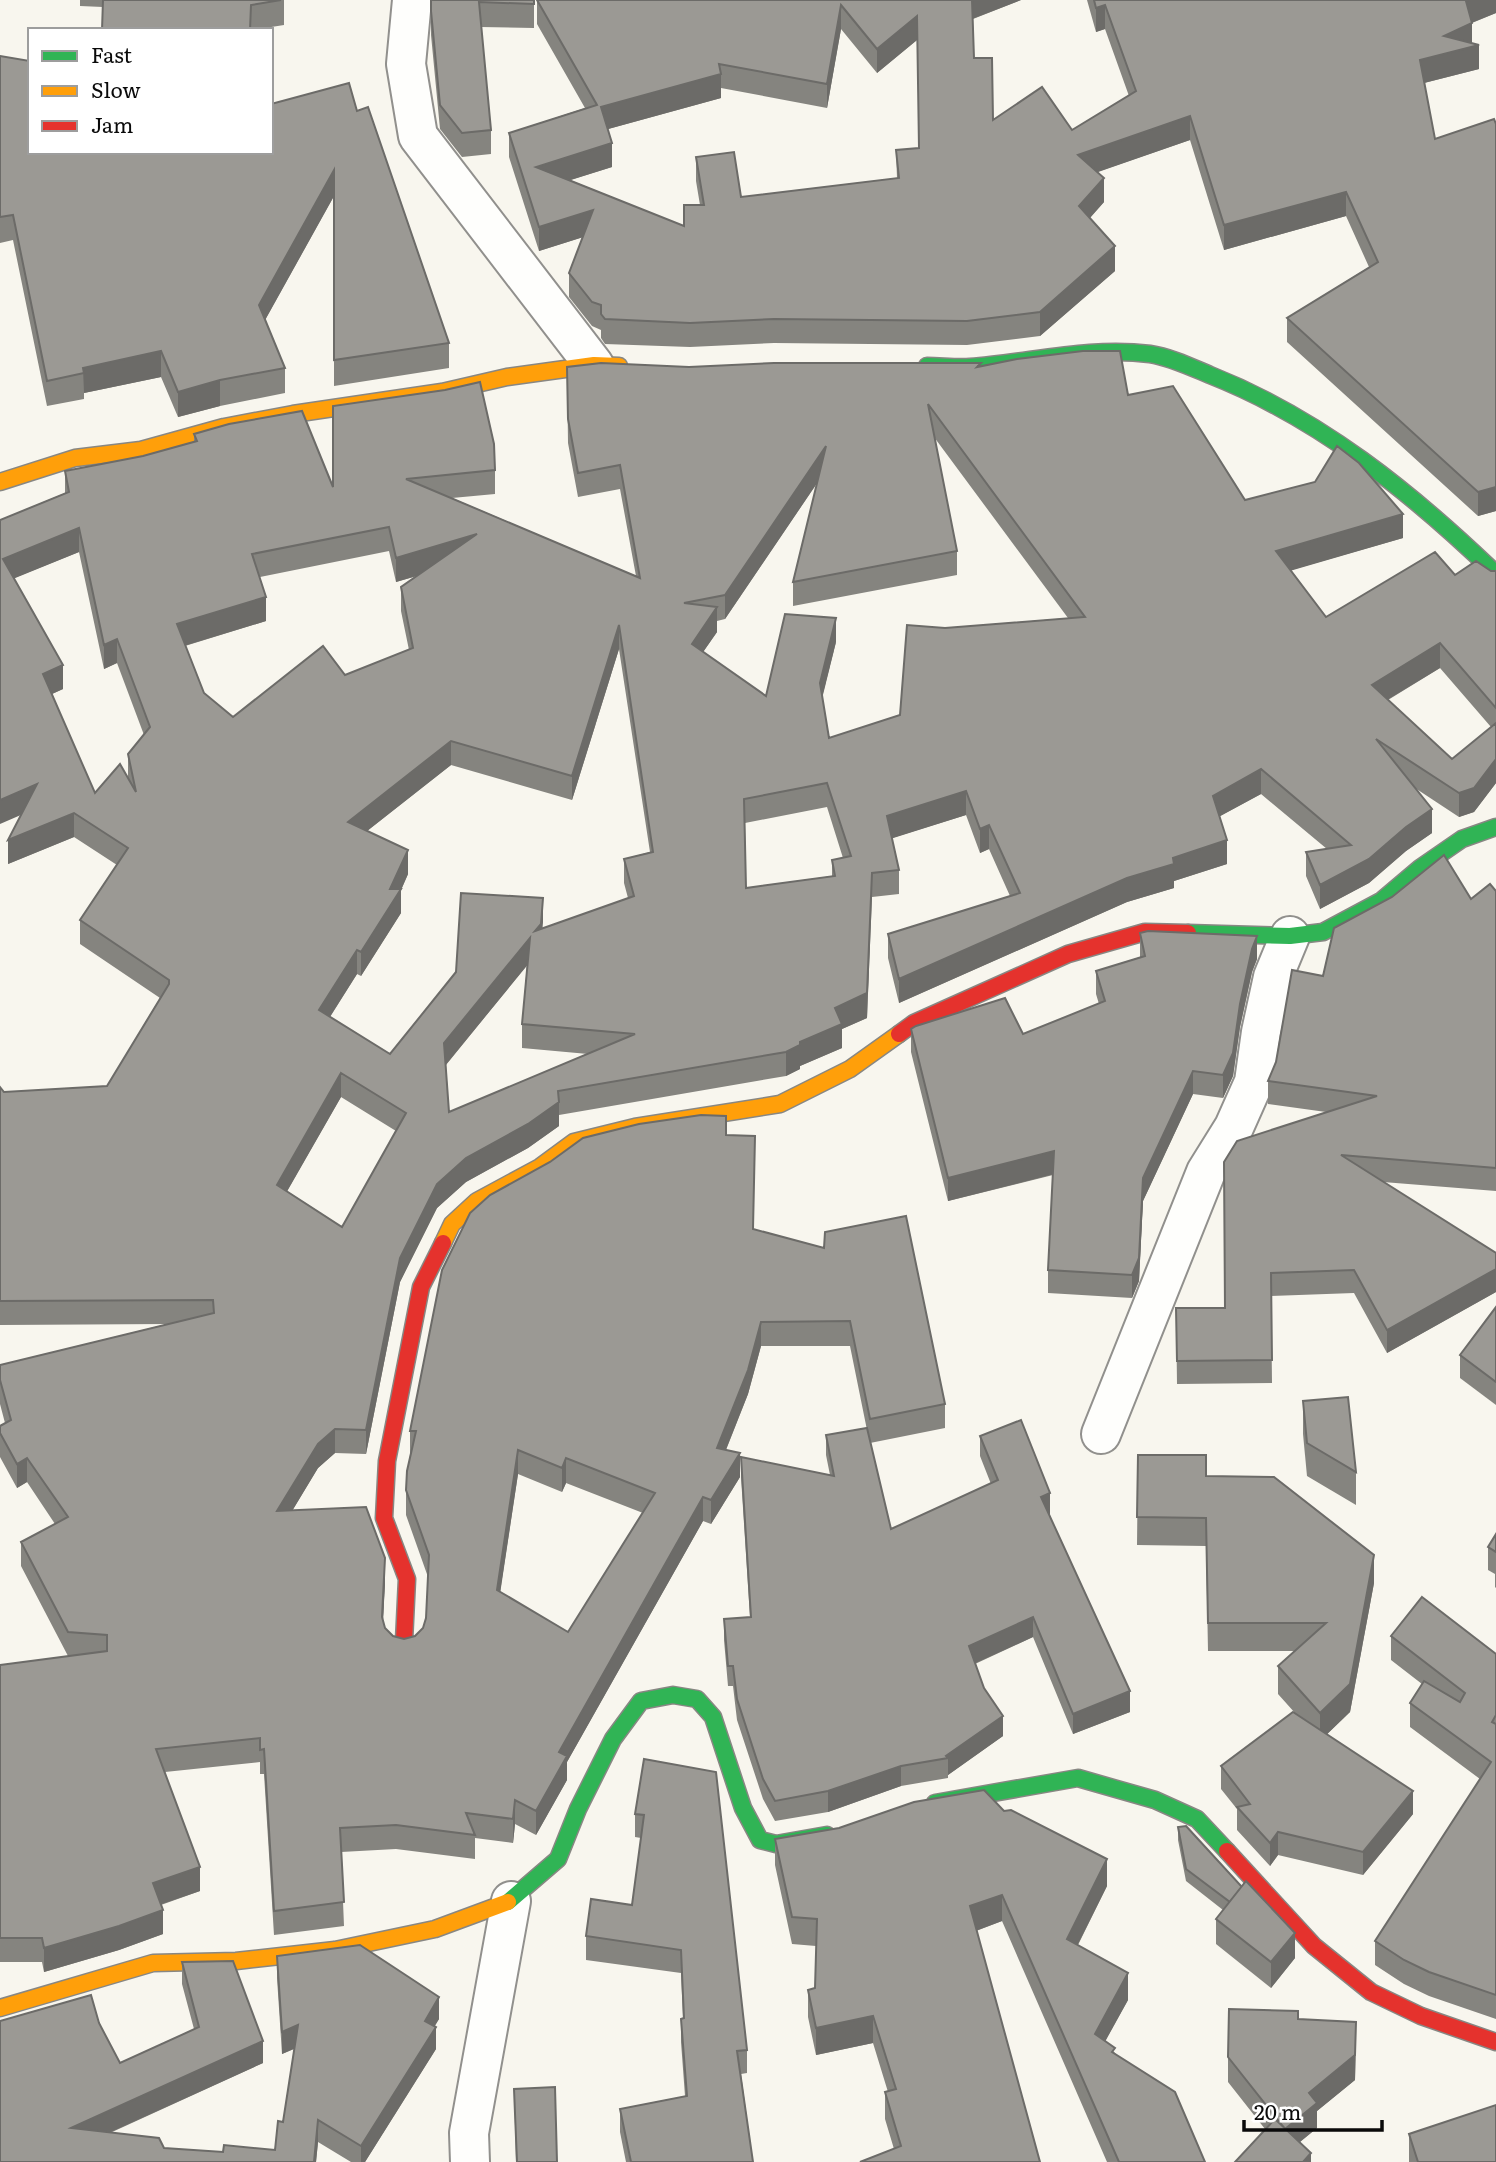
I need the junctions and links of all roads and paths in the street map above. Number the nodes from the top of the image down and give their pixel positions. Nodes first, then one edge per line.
1 (412, 0) edge
2 (594, 365) junction
3 (905, 366) edge
4 (635, 367) edge
5 (0, 482) edge
6 (1496, 574) edge
7 (1496, 827) edge
8 (1290, 936) junction
9 (1101, 1434) dead end
10 (404, 1641) edge
11 (920, 1805) edge
12 (846, 1829) edge
13 (510, 1901) junction
14 (0, 2008) edge
15 (1496, 2042) edge
16 (470, 2162) edge

1 - 2 street
2 - 4 street
2 - 5 street
3 - 6 street
7 - 8 street
8 - 9 street
8 - 10 street
11 - 15 street
12 - 13 street
13 - 14 street
13 - 16 street

